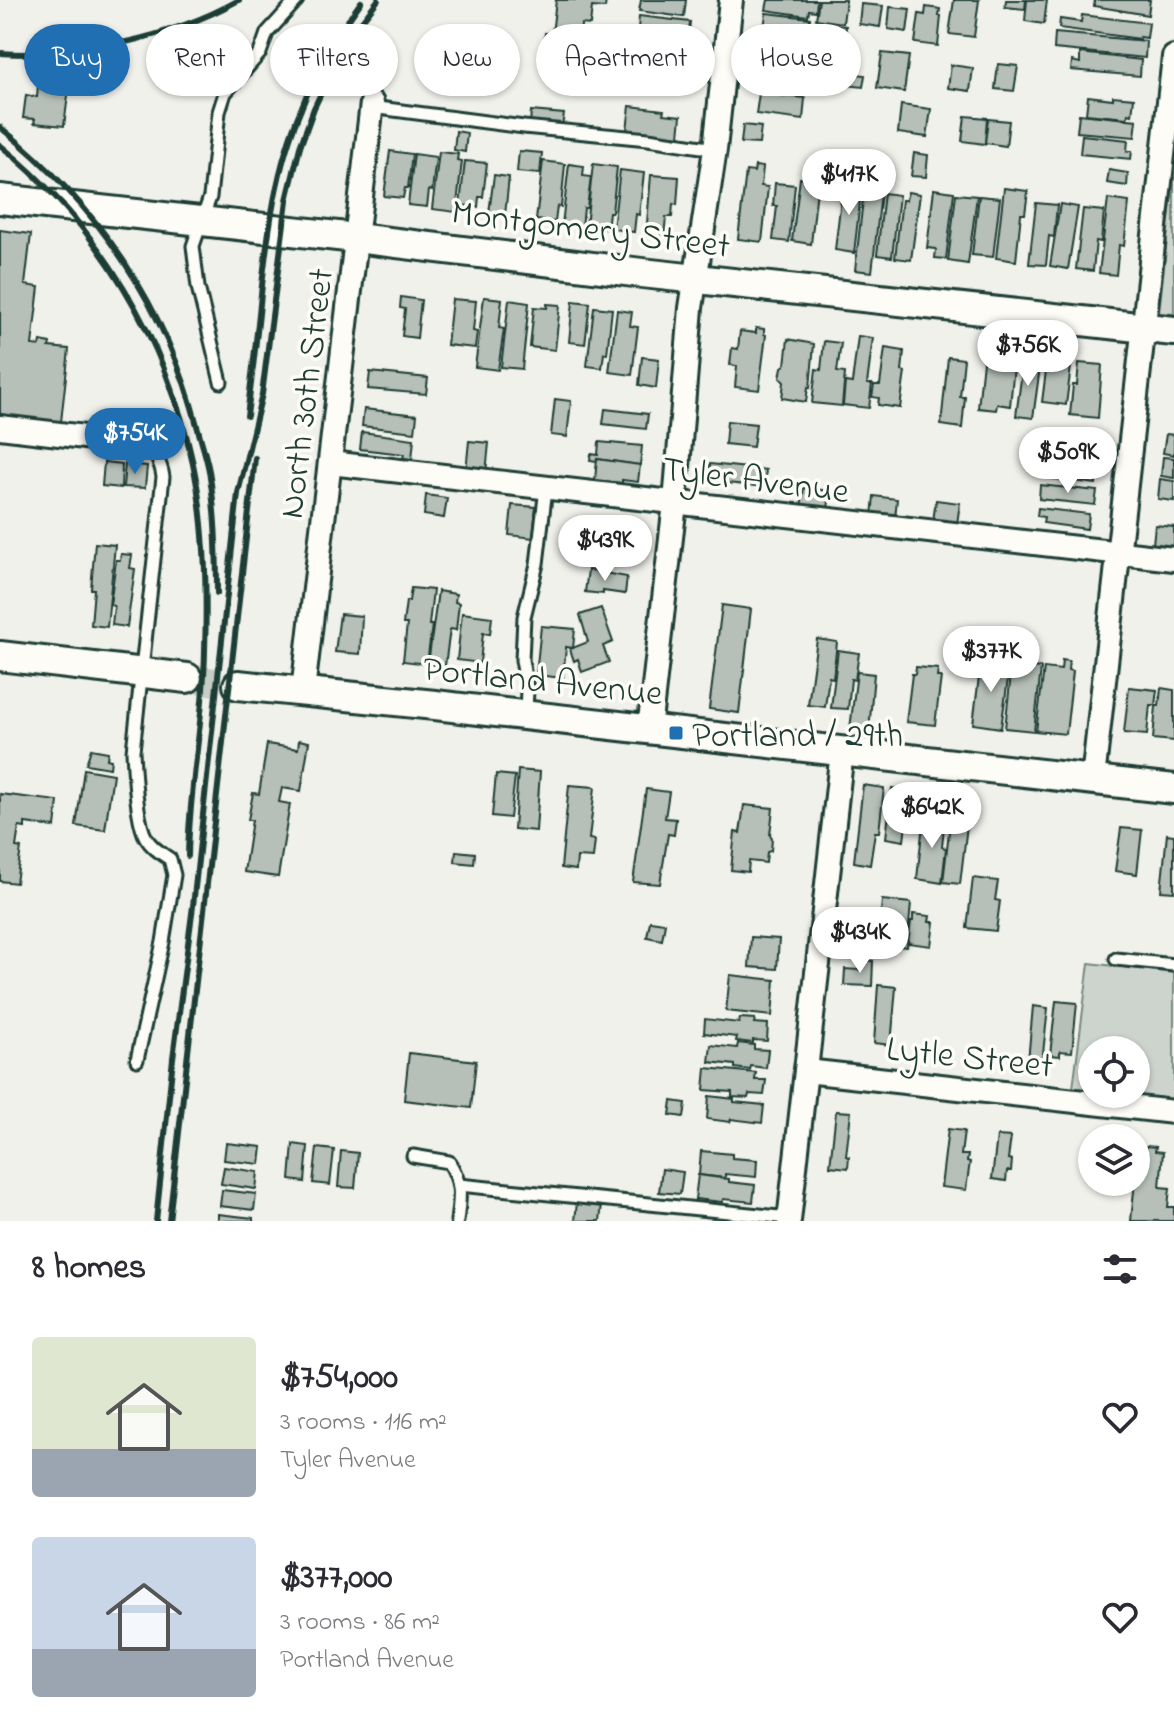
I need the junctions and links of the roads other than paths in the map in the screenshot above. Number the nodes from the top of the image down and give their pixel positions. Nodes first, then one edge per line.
1 (297, 0) edge
2 (731, 0) edge
3 (1174, 57) edge
4 (371, 105) joint
5 (715, 149) junction
6 (0, 199) edge
7 (201, 221) junction
8 (356, 238) junction
9 (694, 277) junction
10 (1144, 327) junction
11 (1174, 331) edge
12 (221, 382) dead end
13 (0, 427) edge
14 (144, 444) joint
15 (330, 463) junction
16 (546, 488) junction
17 (675, 503) junction
18 (1119, 553) junction
19 (1174, 559) edge
20 (0, 656) edge
21 (140, 672) junction
22 (187, 678) tunnel mouth
23 (238, 685) tunnel mouth
24 (303, 691) junction
25 (525, 716) junction
26 (649, 730) junction
27 (842, 751) junction
28 (1093, 779) junction
29 (1174, 789) edge
30 (1116, 959) dead end
31 (1174, 965) edge
32 (137, 1060) dead end
33 (806, 1071) junction
34 (1174, 1112) edge
35 (413, 1156) dead end
36 (459, 1185) junction
37 (789, 1220) edge
38 (457, 1221) edge

1 - 7 lane
2 - 5 street
3 - 10 street
4 - 5 lane
4 - 8 street, North 30th Street
5 - 9 street
6 - 7 street, Montgomery Street
7 - 8 street, Montgomery Street
7 - 12 lane
8 - 9 street, Montgomery Street
8 - 15 street, North 30th Street
9 - 10 street, Montgomery Street
9 - 17 street
10 - 11 street, Montgomery Street
10 - 18 street
13 - 14 street
14 - 21 lane
15 - 16 street, Tyler Avenue
15 - 24 street, North 30th Street
16 - 17 street, Tyler Avenue
16 - 25 lane
17 - 18 street, Tyler Avenue
17 - 26 street
18 - 19 street, Tyler Avenue
18 - 28 street
20 - 21 street
21 - 22 street
21 - 32 lane
23 - 24 street, Portland Avenue
24 - 25 street, Portland Avenue
25 - 26 street, Portland Avenue
26 - 27 street, Portland Avenue
27 - 28 street, Portland Avenue
27 - 33 street
28 - 29 street, Portland Avenue
30 - 31 lane
33 - 34 street, Lytle Street
33 - 37 street
35 - 36 lane
36 - 37 lane
36 - 38 lane

